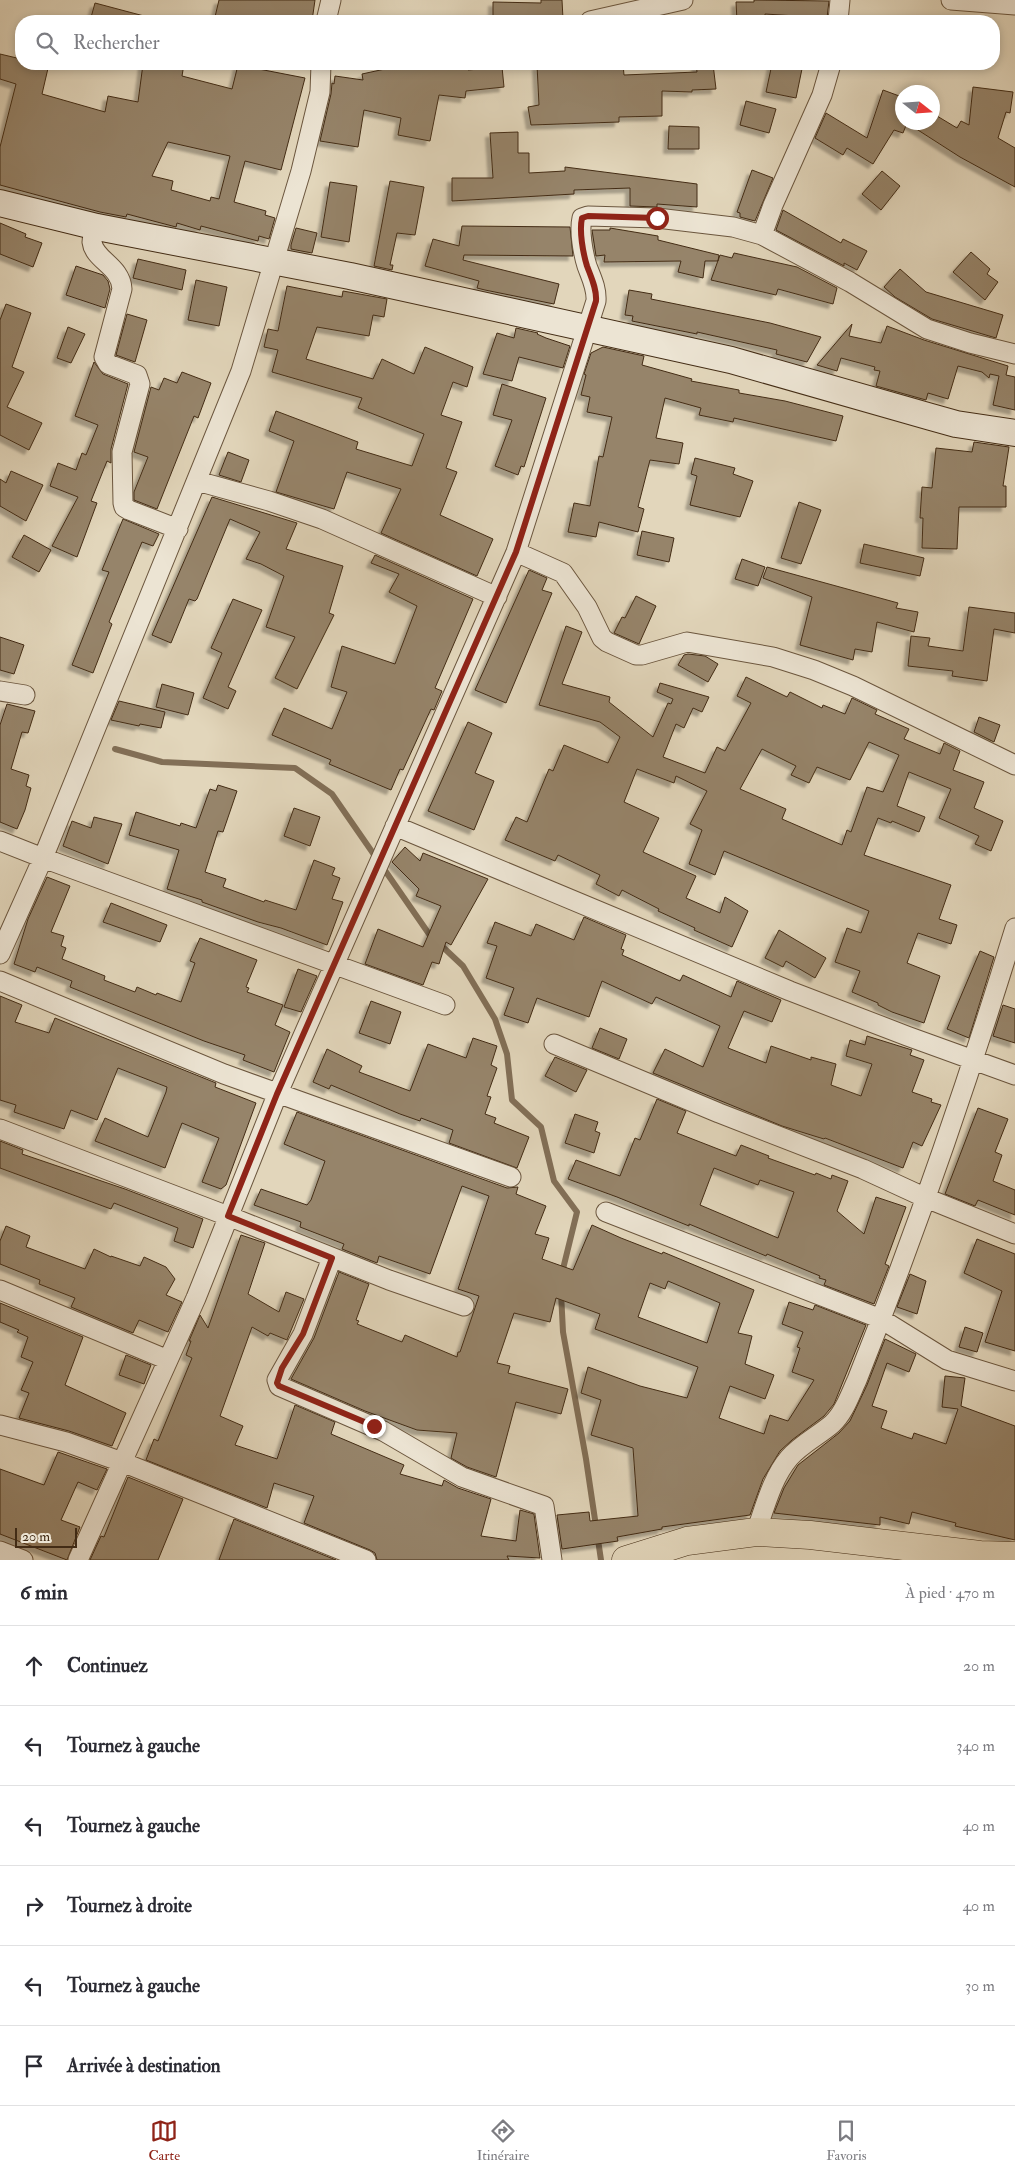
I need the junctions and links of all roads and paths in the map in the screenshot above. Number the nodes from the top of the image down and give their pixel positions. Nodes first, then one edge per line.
1 (331, 0) edge
2 (683, 0) edge
3 (840, 0) edge
4 (951, 0) edge
5 (1015, 5) edge
6 (330, 15) edge
7 (617, 15) edge
8 (839, 15) edge
9 (321, 70) edge
10 (829, 70) edge
11 (0, 203) edge
12 (97, 227) junction
13 (762, 235) junction
14 (276, 261) junction
15 (589, 328) junction
16 (1015, 354) edge
17 (1015, 433) edge
18 (197, 481) junction
19 (178, 528) junction
20 (516, 552) junction
21 (497, 597) junction
22 (0, 692) edge
23 (25, 695) dead end
24 (1015, 765) edge
25 (395, 826) junction
26 (0, 841) edge
27 (42, 858) junction
28 (1014, 938) edge
29 (0, 954) edge
30 (335, 964) junction
31 (0, 981) edge
32 (445, 1005) dead end
33 (554, 1044) dead end
34 (973, 1060) junction
35 (1015, 1075) edge
36 (277, 1094) junction
37 (0, 1129) edge
38 (512, 1177) dead end
39 (926, 1198) junction
40 (606, 1212) dead end
41 (228, 1216) junction
42 (1015, 1234) edge
43 (332, 1258) junction
44 (0, 1290) edge
45 (464, 1306) dead end
46 (882, 1319) junction
47 (168, 1360) junction
48 (1015, 1381) edge
49 (0, 1425) edge
50 (122, 1462) junction
51 (756, 1532) junction
52 (0, 1551) edge
53 (1015, 1556) edge
54 (22, 1560) edge
55 (78, 1560) edge
56 (366, 1560) edge
57 (552, 1560) edge
58 (626, 1560) edge

1 - 6 street
2 - 7 street
3 - 8 street
4 - 5 street
9 - 14 street
10 - 13 street
11 - 12 street
12 - 14 street
12 - 19 street
13 - 15 street
13 - 16 street
14 - 15 street
14 - 18 street
15 - 17 street
15 - 20 street
18 - 19 street
18 - 21 street
19 - 27 street
20 - 21 street
20 - 24 street
21 - 25 street
22 - 23 street
25 - 30 street
25 - 34 street
26 - 27 street
27 - 29 street
27 - 30 street
28 - 34 street
30 - 32 street
30 - 36 street
31 - 36 street
33 - 39 street
34 - 35 street
34 - 39 street
36 - 38 street
36 - 41 street
37 - 41 street
39 - 42 street
39 - 46 street
40 - 46 street
41 - 43 street
41 - 47 street
43 - 45 street
43 - 57 street
44 - 47 street
46 - 48 street
46 - 51 street
47 - 50 street
49 - 50 street
50 - 55 street
50 - 56 street
51 - 53 highway
51 - 58 highway
52 - 54 street

